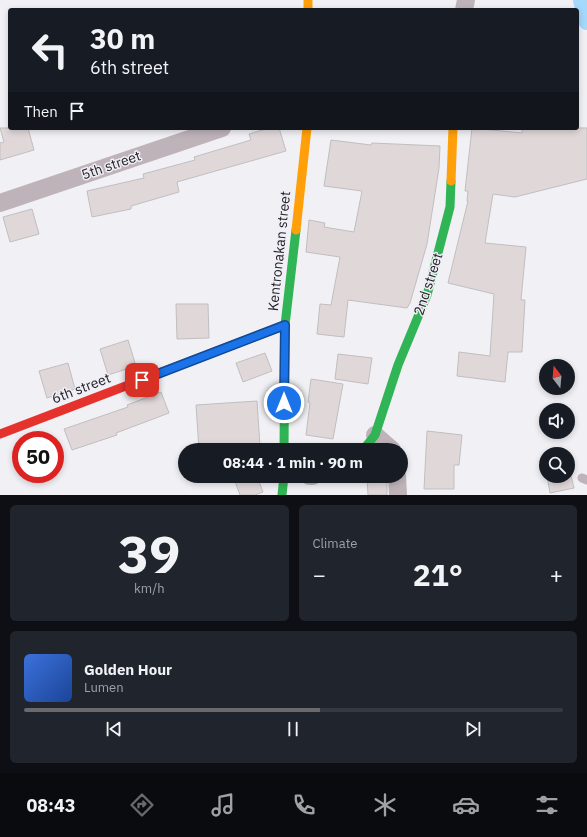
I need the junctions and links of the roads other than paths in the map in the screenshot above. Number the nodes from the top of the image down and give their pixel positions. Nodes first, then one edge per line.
1 (216, 130) edge
2 (307, 130) edge
3 (453, 130) edge
4 (0, 203) edge
5 (285, 325) junction
6 (0, 434) edge
7 (375, 435) junction
8 (284, 443) edge
9 (369, 443) edge
10 (384, 443) edge
11 (283, 483) edge
12 (397, 483) edge
13 (282, 495) edge
14 (398, 495) edge

1 - 4 street, 5th street
2 - 5 street, Kentronakan street
3 - 7 street, 2nd street
5 - 6 street, 6th street
5 - 8 street, Kentronakan street
7 - 9 street, 2nd street
7 - 10 street
11 - 13 street
12 - 14 street

